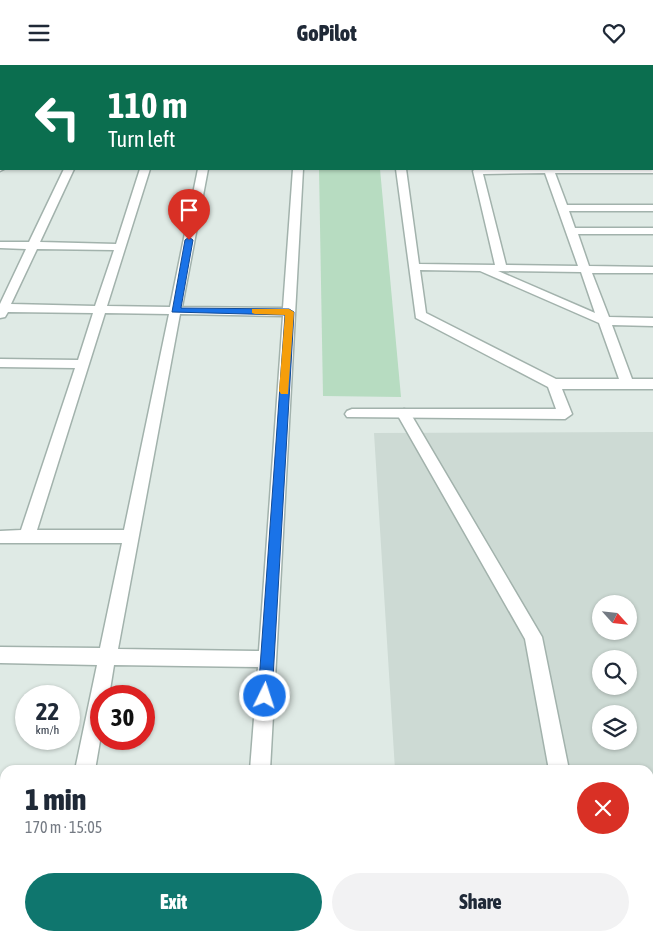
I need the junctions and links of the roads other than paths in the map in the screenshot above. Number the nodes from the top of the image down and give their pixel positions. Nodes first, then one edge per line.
1 (70, 170) edge
2 (145, 170) edge
3 (203, 170) edge
4 (298, 170) edge
5 (401, 170) edge
6 (549, 170) junction
7 (653, 170) edge
8 (563, 208) junction
9 (653, 208) edge
10 (571, 231) junction
11 (653, 231) edge
12 (0, 245) edge
13 (33, 246) junction
14 (120, 247) junction
15 (414, 267) junction
16 (478, 268) junction
17 (501, 268) junction
18 (585, 269) junction
19 (653, 270) edge
20 (100, 309) junction
21 (1, 310) edge
22 (176, 310) junction
23 (289, 312) junction
24 (604, 321) junction
25 (653, 322) edge
26 (0, 363) edge
27 (82, 364) junction
28 (554, 384) junction
29 (627, 384) junction
30 (653, 384) edge
31 (352, 414) dead end
32 (404, 414) junction
33 (131, 536) junction
34 (0, 537) edge
35 (27, 537) junction
36 (0, 655) edge
37 (108, 657) junction
38 (267, 659) junction
39 (86, 765) edge
40 (260, 765) edge
41 (558, 765) edge

1 - 13 street
2 - 14 street
3 - 22 street
4 - 23 street
5 - 15 street
6 - 7 street
6 - 8 street
6 - 17 street
8 - 9 street
8 - 10 street
10 - 11 street
10 - 18 street
12 - 13 street
13 - 14 street
13 - 21 street
14 - 20 street
15 - 16 street
15 - 28 street
16 - 17 street
16 - 24 street
17 - 18 street
18 - 19 street
18 - 24 street
20 - 21 street
20 - 22 street
20 - 27 street
22 - 23 street
22 - 33 street
23 - 38 street
24 - 25 street
24 - 29 street
26 - 27 street
27 - 35 street
28 - 29 street
28 - 32 street
29 - 30 street
31 - 32 street
32 - 41 street
33 - 35 street
33 - 37 street
34 - 35 street
36 - 37 street
37 - 38 street
37 - 39 street
38 - 40 street

